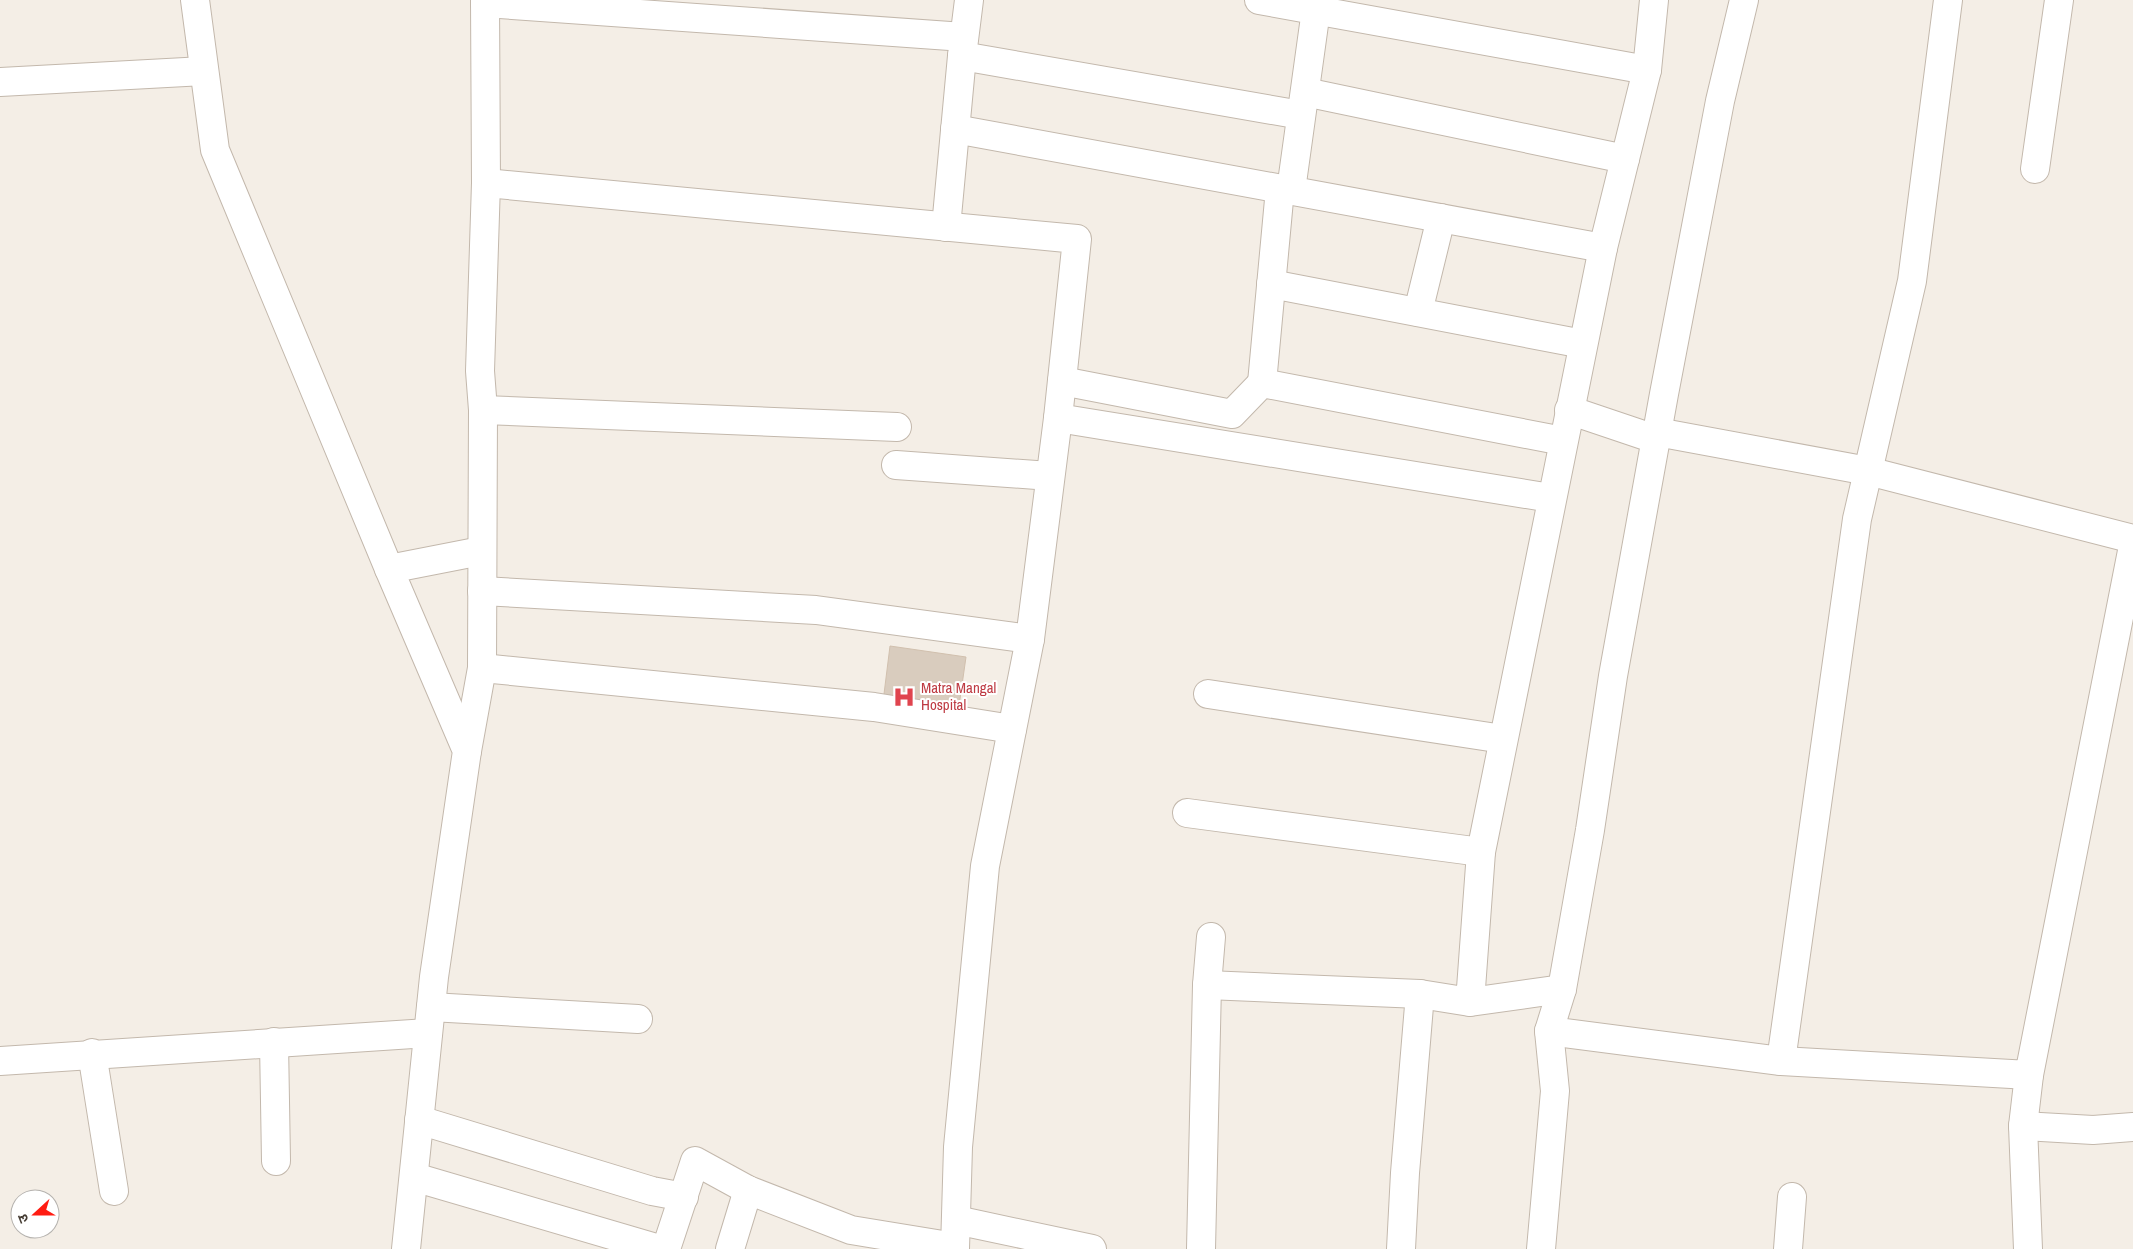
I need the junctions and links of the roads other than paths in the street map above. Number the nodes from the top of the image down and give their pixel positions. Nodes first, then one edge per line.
1 (195, 0) edge
2 (969, 0) edge
3 (1259, 0) edge
4 (1654, 0) edge
5 (1744, 0) edge
6 (1948, 0) edge
7 (2059, 0) edge
8 (485, 1) edge
9 (1316, 10) junction
10 (963, 46) junction
11 (1647, 70) junction
12 (204, 71) junction
13 (0, 82) edge
14 (1303, 103) junction
15 (955, 129) junction
16 (1624, 159) junction
17 (2035, 169) dead end
18 (486, 184) junction
19 (1285, 190) junction
20 (1441, 218) junction
21 (946, 227) junction
22 (1603, 248) junction
23 (1271, 284) junction
24 (1418, 312) junction
25 (1583, 344) junction
26 (1062, 381) junction
27 (1262, 383) junction
28 (483, 410) junction
29 (1569, 410) junction
30 (1058, 418) junction
31 (897, 427) dead end
32 (1656, 436) junction
33 (1563, 441) junction
34 (896, 465) dead end
35 (1868, 471) junction
36 (1050, 476) junction
37 (1551, 498) junction
38 (2133, 538) edge
39 (2133, 546) edge
40 (481, 551) junction
41 (389, 569) junction
42 (482, 591) junction
43 (1030, 639) junction
44 (482, 668) junction
45 (1208, 694) dead end
46 (1012, 729) junction
47 (1503, 738) junction
48 (467, 751) junction
49 (1187, 813) dead end
50 (1481, 852) junction
51 (1211, 937) dead end
52 (1207, 985) junction
53 (1562, 989) junction
54 (1420, 994) junction
55 (1470, 1002) junction
56 (638, 1019) dead end
57 (429, 1020) junction
58 (1549, 1031) junction
59 (274, 1042) junction
60 (92, 1053) junction
61 (0, 1061) edge
62 (1781, 1061) junction
63 (2029, 1075) junction
64 (420, 1120) junction
65 (2023, 1126) junction
66 (2133, 1127) edge
67 (276, 1161) dead end
68 (414, 1177) junction
69 (748, 1190) junction
70 (114, 1191) dead end
71 (684, 1197) junction
72 (1792, 1197) dead end
73 (956, 1220) junction
74 (848, 1240) edge
75 (955, 1248) edge
76 (406, 1249) edge
77 (659, 1249) edge
78 (666, 1249) edge
79 (730, 1249) edge
80 (1092, 1249) edge
81 (1201, 1249) edge
82 (1401, 1249) edge
83 (1540, 1249) edge
84 (1788, 1249) edge
85 (2028, 1249) edge

1 - 12 street
2 - 10 street
3 - 9 street
4 - 11 street
5 - 32 street
6 - 35 street
7 - 17 street
8 - 10 street
8 - 18 street
9 - 11 street
9 - 14 street
10 - 14 street
10 - 15 street
11 - 16 street
12 - 13 street
12 - 41 street
14 - 16 street
14 - 19 street
15 - 19 street
15 - 21 street
16 - 22 street
18 - 21 street
18 - 28 street
19 - 20 street
19 - 23 street
20 - 22 street
20 - 24 street
21 - 26 street
22 - 25 street
23 - 24 street
23 - 27 street
24 - 25 street
25 - 29 street
26 - 27 street
26 - 30 street
27 - 33 street
28 - 31 street
28 - 40 street
29 - 32 street
29 - 33 street
30 - 36 street
30 - 37 street
32 - 35 street
32 - 53 street
33 - 37 street
34 - 36 street
35 - 38 street
35 - 62 street
36 - 43 street
37 - 47 street
39 - 63 street
40 - 41 street
40 - 42 street
41 - 48 street
42 - 43 street
42 - 44 street
43 - 46 street
44 - 46 street
44 - 48 street
45 - 47 street
46 - 73 street
47 - 50 street
48 - 57 street
49 - 50 street
50 - 55 street
51 - 52 street
52 - 54 street
52 - 81 street
53 - 55 street
53 - 58 street
54 - 55 street
54 - 82 street
56 - 57 street
57 - 59 street
57 - 64 street
58 - 62 street
58 - 83 street
59 - 60 street
59 - 67 street
60 - 61 street
60 - 70 street
62 - 63 street
63 - 65 street
64 - 68 street
64 - 71 street
65 - 66 street
65 - 85 street
68 - 76 street
68 - 77 street
69 - 71 street
69 - 74 street
69 - 79 street
71 - 78 street
72 - 84 street
73 - 75 street
73 - 80 street
74 - 75 street

